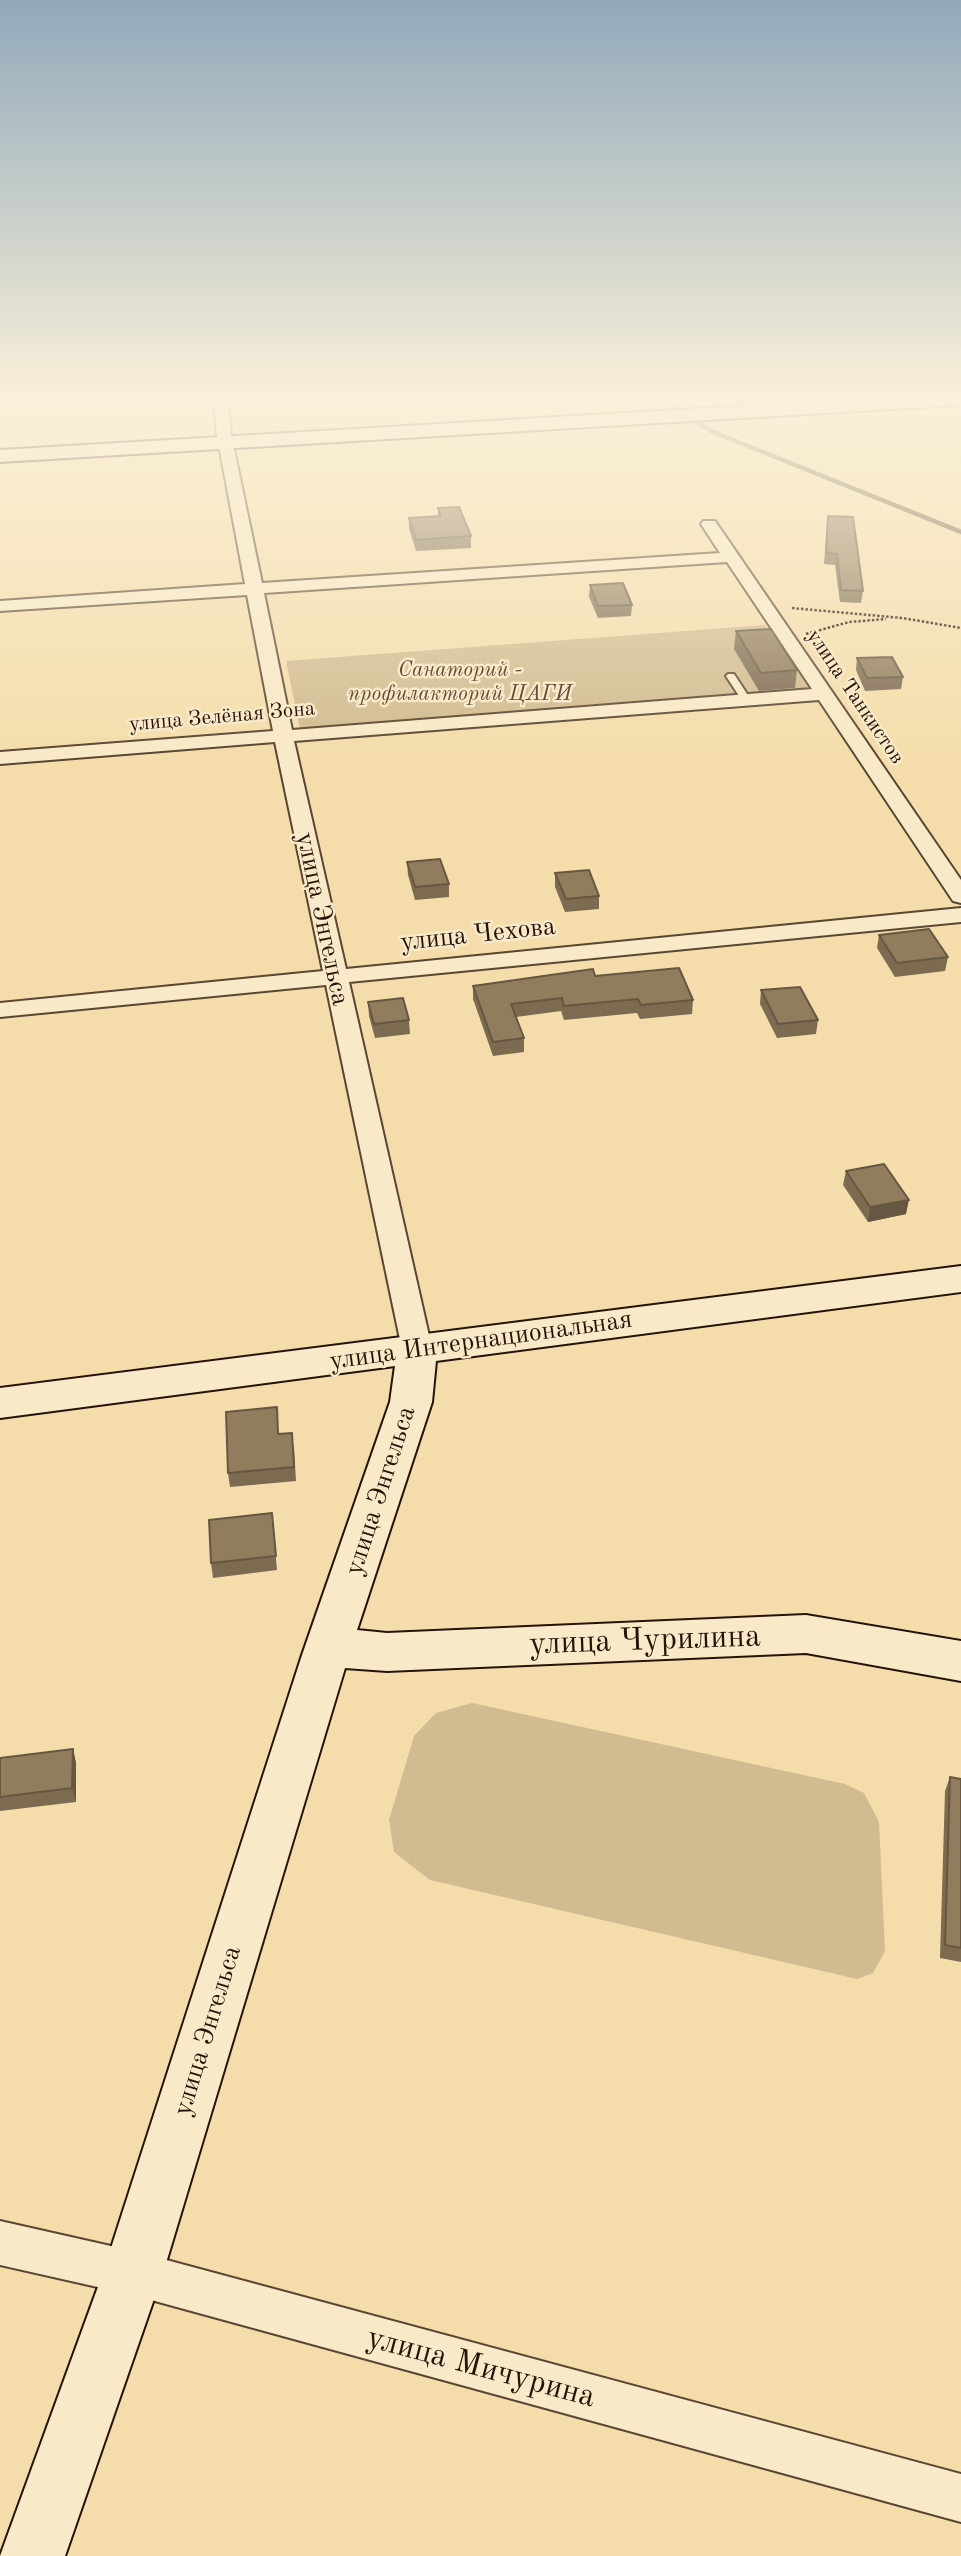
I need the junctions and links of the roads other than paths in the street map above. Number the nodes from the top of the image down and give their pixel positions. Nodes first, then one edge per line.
1 (241, 515) edge
2 (709, 524) dead end
3 (732, 557) junction
4 (256, 589) junction
5 (0, 606) edge
6 (732, 676) dead end
7 (826, 694) junction
8 (746, 700) junction
9 (284, 735) junction
10 (0, 758) edge
11 (961, 896) edge
12 (961, 915) edge
13 (334, 978) junction
14 (0, 1010) edge
15 (961, 1279) edge
16 (417, 1349) junction
17 (0, 1403) edge
18 (328, 1647) junction
19 (961, 1661) edge
20 (0, 2243) edge
21 (133, 2273) junction
22 (961, 2498) edge
23 (32, 2556) edge

1 - 4 street, улица Энгельса
2 - 3 street, улица Танкистов
3 - 4 street
3 - 7 street, улица Танкистов
4 - 5 street
4 - 9 street, улица Энгельса
6 - 8 lane
7 - 8 street, улица Зелёная Зона
7 - 11 street, улица Танкистов
8 - 9 street, улица Зелёная Зона
9 - 10 street, улица Зелёная Зона
9 - 13 street, улица Энгельса
12 - 13 street, улица Чехова
13 - 14 street, улица Чехова
13 - 16 street, улица Энгельса
15 - 16 main road, улица Интернациональная
16 - 17 main road, улица Интернациональная
16 - 18 main road, улица Энгельса
18 - 19 main road, улица Чурилина
18 - 21 main road, улица Энгельса
20 - 21 street, улица Мичурина
21 - 22 street, улица Мичурина
21 - 23 main road, улица Энгельса

